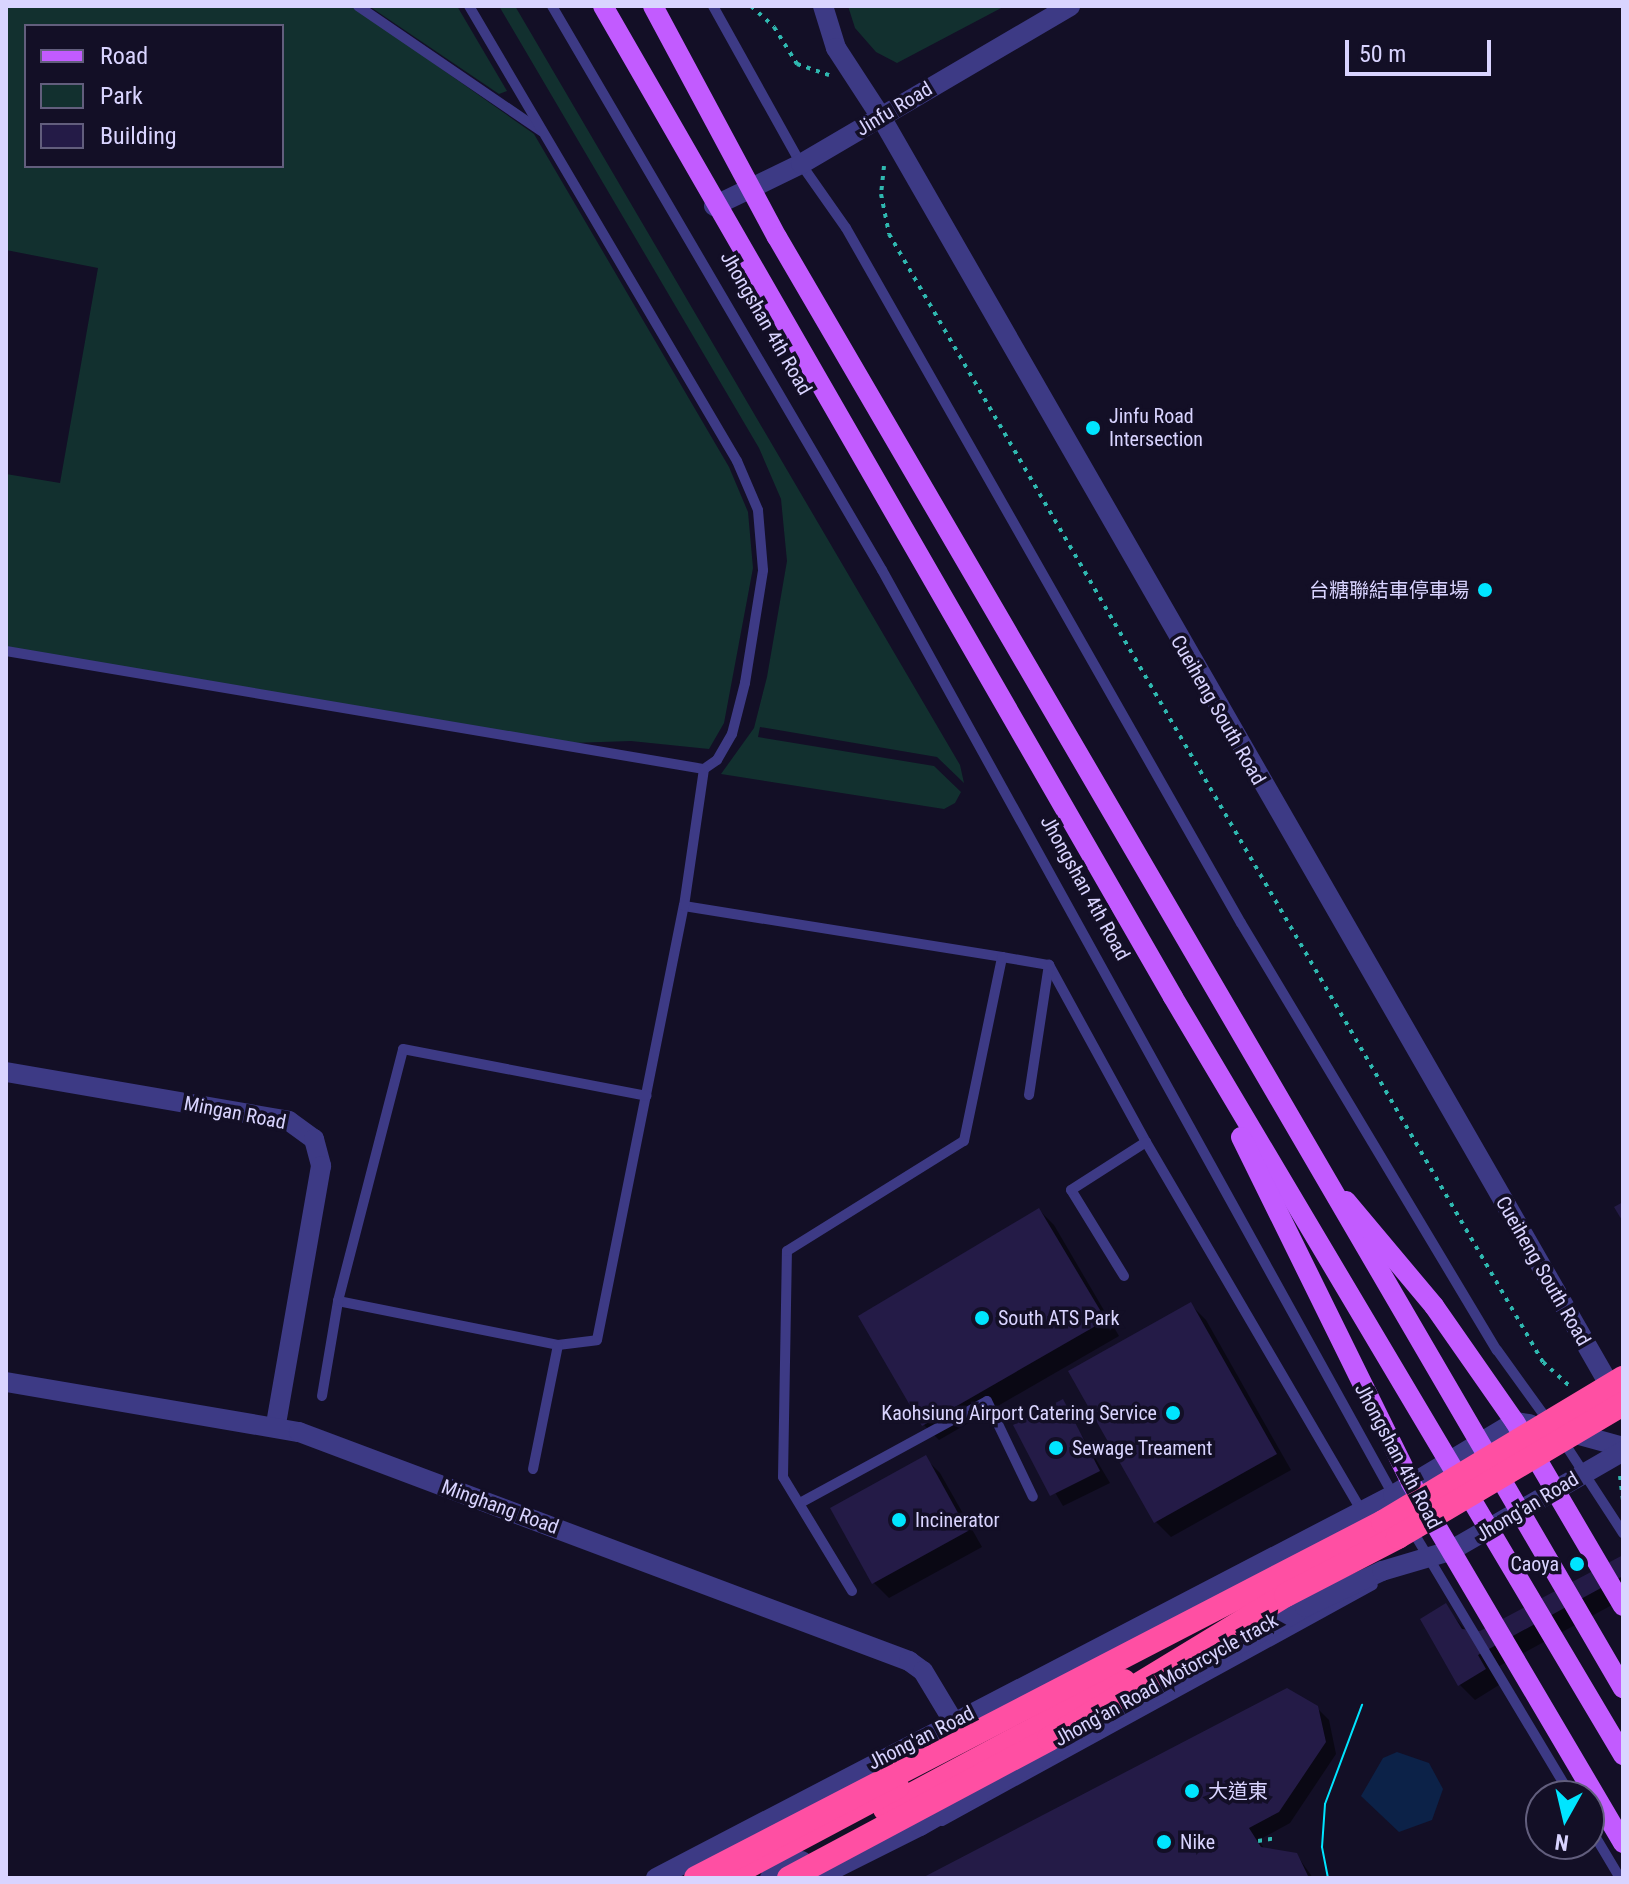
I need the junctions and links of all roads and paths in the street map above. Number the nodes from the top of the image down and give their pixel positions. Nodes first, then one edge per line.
1 (358, 6) edge
2 (469, 6) edge
3 (552, 6) edge
4 (603, 6) edge
5 (653, 6) edge
6 (713, 6) edge
7 (751, 6) edge
8 (823, 6) edge
9 (1070, 6) edge
10 (838, 78) dead end
11 (881, 117) junction
12 (544, 133) junction
13 (801, 164) junction
14 (886, 169) dead end
15 (751, 187) junction
16 (714, 206) junction
17 (6, 651) edge
18 (704, 769) junction
19 (684, 906) junction
20 (1002, 957) junction
21 (1049, 965) junction
22 (1173, 997) junction
23 (6, 1072) edge
24 (1029, 1095) dead end
25 (646, 1096) junction
26 (1146, 1142) junction
27 (1310, 1157) junction
28 (1124, 1276) dead end
29 (338, 1301) junction
30 (558, 1345) junction
31 (1623, 1378) edge
32 (6, 1382) edge
33 (322, 1396) dead end
34 (1577, 1396) dead end
35 (1623, 1407) edge
36 (1515, 1422) junction
37 (276, 1424) junction
38 (1553, 1428) junction
39 (1477, 1443) junction
40 (1621, 1451) edge
41 (1447, 1461) junction
42 (533, 1469) dead end
43 (1586, 1471) junction
44 (1411, 1483) junction
45 (1558, 1490) junction
46 (1393, 1495) junction
47 (1033, 1497) dead end
48 (1623, 1501) edge
49 (800, 1503) junction
50 (1362, 1511) junction
51 (1519, 1511) junction
52 (1488, 1530) junction
53 (1623, 1533) edge
54 (1450, 1551) junction
55 (1425, 1556) junction
56 (1281, 1586) junction
57 (852, 1591) dead end
58 (1188, 1601) junction
59 (1623, 1606) edge
60 (1211, 1657) junction
61 (1623, 1688) edge
62 (953, 1721) junction
63 (1623, 1755) edge
64 (1561, 1780) edge
65 (920, 1826) junction
66 (1276, 1838) dead end
67 (1258, 1841) dead end
68 (1623, 1843) edge
69 (1605, 1853) edge
70 (656, 1878) edge
71 (696, 1878) edge
72 (709, 1878) edge
73 (726, 1878) edge
74 (755, 1878) edge
75 (770, 1878) edge
76 (789, 1878) edge
77 (816, 1878) edge
78 (1620, 1878) edge

1 - 12 lane
2 - 12 lane
3 - 46 lane, Jhongshan 4th Road
4 - 16 main road, Jhongshan 4th Road
5 - 15 main road
6 - 13 lane
7 - 10 path
8 - 11 street, Cueiheng South Road
9 - 11 street, Jinfu Road
11 - 13 street, Jinfu Road
11 - 35 street, Cueiheng South Road
12 - 18 lane
13 - 15 street, Jinfu Road
13 - 38 lane
14 - 34 path
15 - 16 street, Jinfu Road
15 - 27 main road
16 - 22 main road, Jhongshan 4th Road
17 - 18 lane
18 - 19 lane
19 - 20 lane
19 - 25 lane
20 - 21 lane
20 - 49 lane
21 - 24 lane
21 - 26 lane
22 - 41 main road, Jhongshan 4th Road
22 - 44 main road, Jhongshan 4th Road
23 - 37 street, Mingan Road
25 - 29 lane
25 - 30 lane
26 - 28 lane
26 - 50 lane
27 - 36 main road
27 - 39 main road
29 - 30 lane
29 - 33 lane
30 - 42 lane
31 - 56 highway, bridge
32 - 37 street, Minghang Road
35 - 56 highway, bridge
36 - 38 street
36 - 39 street, Jhong'an Road
36 - 45 main road
37 - 62 street, Minghang Road
38 - 40 street
38 - 43 lane
39 - 41 street, Jhong'an Road
39 - 51 main road
40 - 43 street, Jhong'an Road
40 - 48 path
41 - 44 street, Jhong'an Road
41 - 52 main road, Jhongshan 4th Road
43 - 45 street, Jhong'an Road
43 - 53 lane
44 - 46 street, Jhong'an Road
44 - 54 main road, Jhongshan 4th Road
45 - 51 street, Jhong'an Road
45 - 59 main road
46 - 50 street, Jhong'an Road
46 - 55 lane, Jhongshan 4th Road
47 - 49 lane
49 - 57 lane
50 - 58 street, Jhong'an Road
51 - 52 street, Jhong'an Road
51 - 61 main road
52 - 54 street, Jhong'an Road
52 - 63 main road, Jhongshan 4th Road
54 - 55 street, Jhong'an Road
54 - 68 main road, Jhongshan 4th Road
55 - 60 street, Jhong'an Road
55 - 64 lane, Jhongshan 4th Road
55 - 65 lane, Jhong'an Road Motorcycle track
56 - 71 highway, bridge
56 - 73 highway, bridge
56 - 74 highway, bridge
56 - 76 highway, bridge
58 - 62 street, Jhong'an Road
58 - 72 street, Jhong'an Road
60 - 65 street, Jhong'an Road
60 - 75 street, Jhong'an Road
62 - 70 street, Jhong'an Road
65 - 77 street, Jhong'an Road
66 - 67 path
69 - 78 lane

